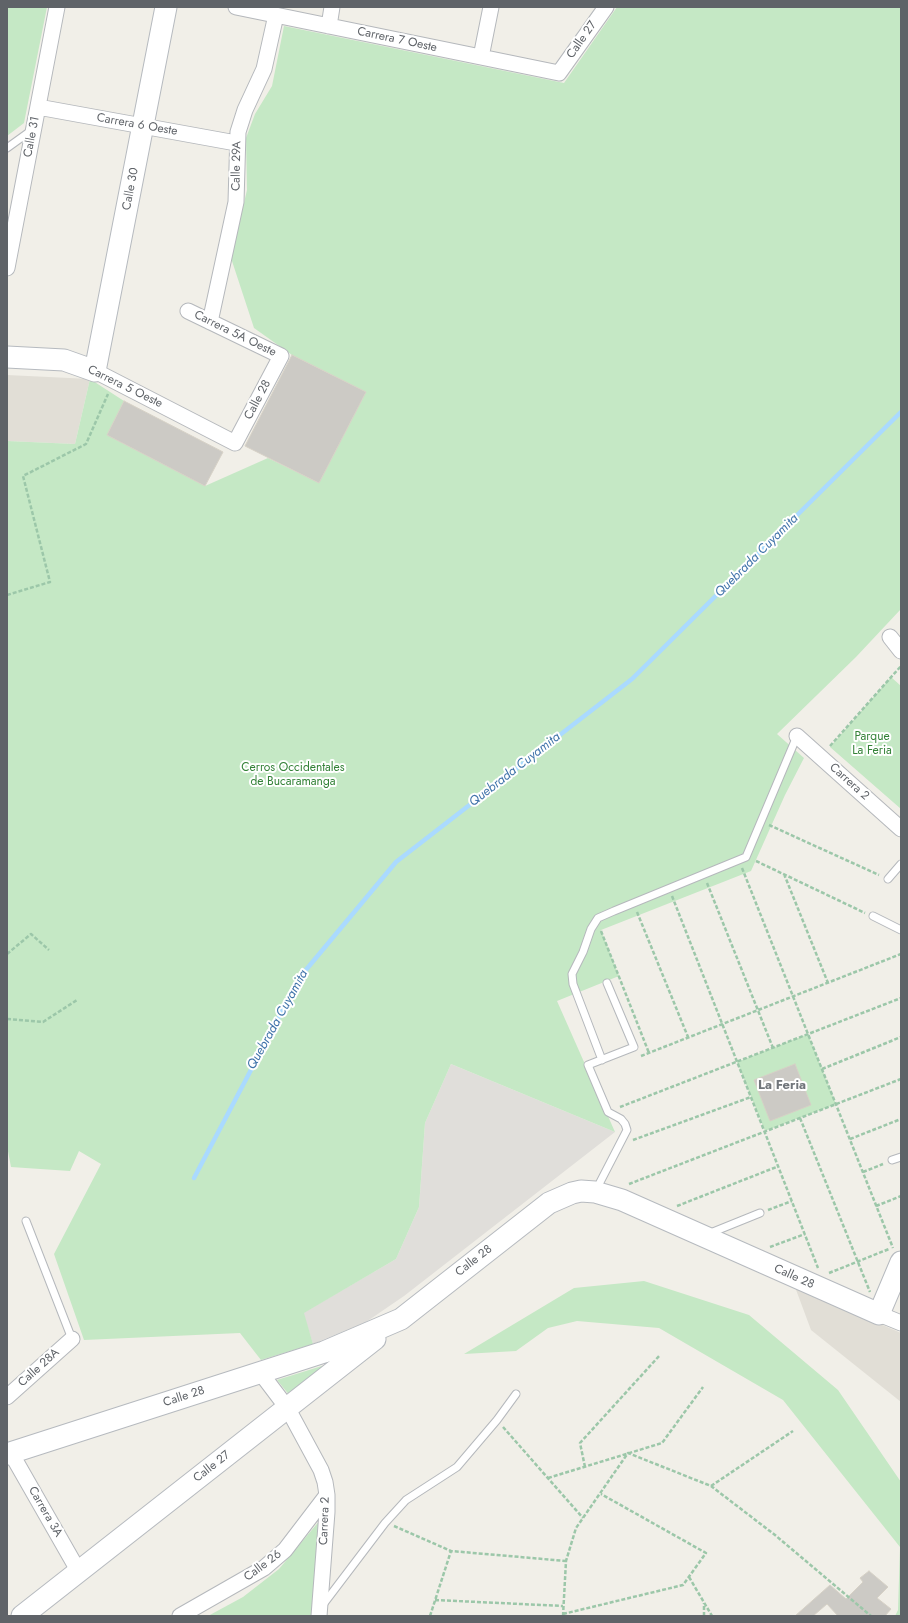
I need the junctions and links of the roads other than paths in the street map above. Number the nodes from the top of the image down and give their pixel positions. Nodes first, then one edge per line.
1 (57, 7) edge
2 (166, 7) edge
3 (236, 7) edge
4 (332, 7) edge
5 (491, 7) edge
6 (606, 7) edge
7 (276, 15) junction
8 (329, 26) junction
9 (481, 57) junction
10 (559, 73) joint
11 (38, 107) junction
12 (143, 126) junction
13 (34, 129) junction
14 (236, 143) junction
15 (7, 148) edge
16 (7, 268) edge
17 (188, 311) dead end
18 (210, 322) junction
19 (281, 356) joint
20 (7, 357) edge
21 (95, 371) junction
22 (236, 443) joint
23 (890, 637) dead end
24 (901, 651) edge
25 (797, 736) joint
26 (901, 828) edge
27 (901, 864) edge
28 (888, 880) road end
29 (873, 916) road end
30 (901, 930) edge
31 (608, 983) dead end
32 (602, 1060) junction
33 (901, 1157) edge
34 (892, 1160) road end
35 (599, 1193) junction
36 (760, 1213) road end
37 (26, 1221) dead end
38 (703, 1236) junction
39 (898, 1255) edge
40 (879, 1314) junction
41 (401, 1319) junction
42 (901, 1323) edge
43 (72, 1339) joint
44 (260, 1372) junction
45 (516, 1394) dead end
46 (7, 1397) edge
47 (288, 1408) junction
48 (9, 1453) edge
49 (327, 1495) junction
50 (79, 1572) junction
51 (319, 1613) edge
52 (186, 1615) edge
53 (22, 1616) edge

1 - 11 street, Calle 31
2 - 12 street, Calle 30
3 - 7 street, Carrera 7 Oeste
4 - 8 street
5 - 9 street
6 - 10 street, Calle 27
7 - 8 street, Carrera 7 Oeste
7 - 14 street, Calle 29A
8 - 9 street, Carrera 7 Oeste
9 - 10 street, Carrera 7 Oeste
11 - 12 street, Carrera 6 Oeste
11 - 13 street, Calle 31
12 - 14 street, Carrera 6 Oeste
12 - 21 street, Calle 30
13 - 15 lane
13 - 16 street, Calle 31
14 - 18 street, Calle 29A
17 - 18 street, Carrera 5A Oeste
18 - 19 street, Carrera 5A Oeste
19 - 22 street, Calle 28
20 - 21 street, Carrera 5 Oeste
21 - 22 street, Carrera 5 Oeste
23 - 24 street
25 - 26 street, Carrera 2
25 - 32 lane
27 - 28 lane
29 - 30 lane
31 - 32 lane
32 - 35 lane
33 - 34 lane
35 - 38 street, Calle 28
35 - 41 street, Calle 28
36 - 38 lane
37 - 43 lane
38 - 40 street, Calle 28
39 - 40 street
40 - 42 street
41 - 44 street, Calle 28
41 - 47 street, Calle 27
43 - 46 street, Calle 28A
44 - 47 street, Carrera 2
44 - 48 street, Calle 28
45 - 51 lane
47 - 49 street, Carrera 2
47 - 50 street, Calle 27
48 - 50 street, Carrera 3A
49 - 51 street, Carrera 2
49 - 52 street, Calle 26
50 - 53 street, Calle 27

